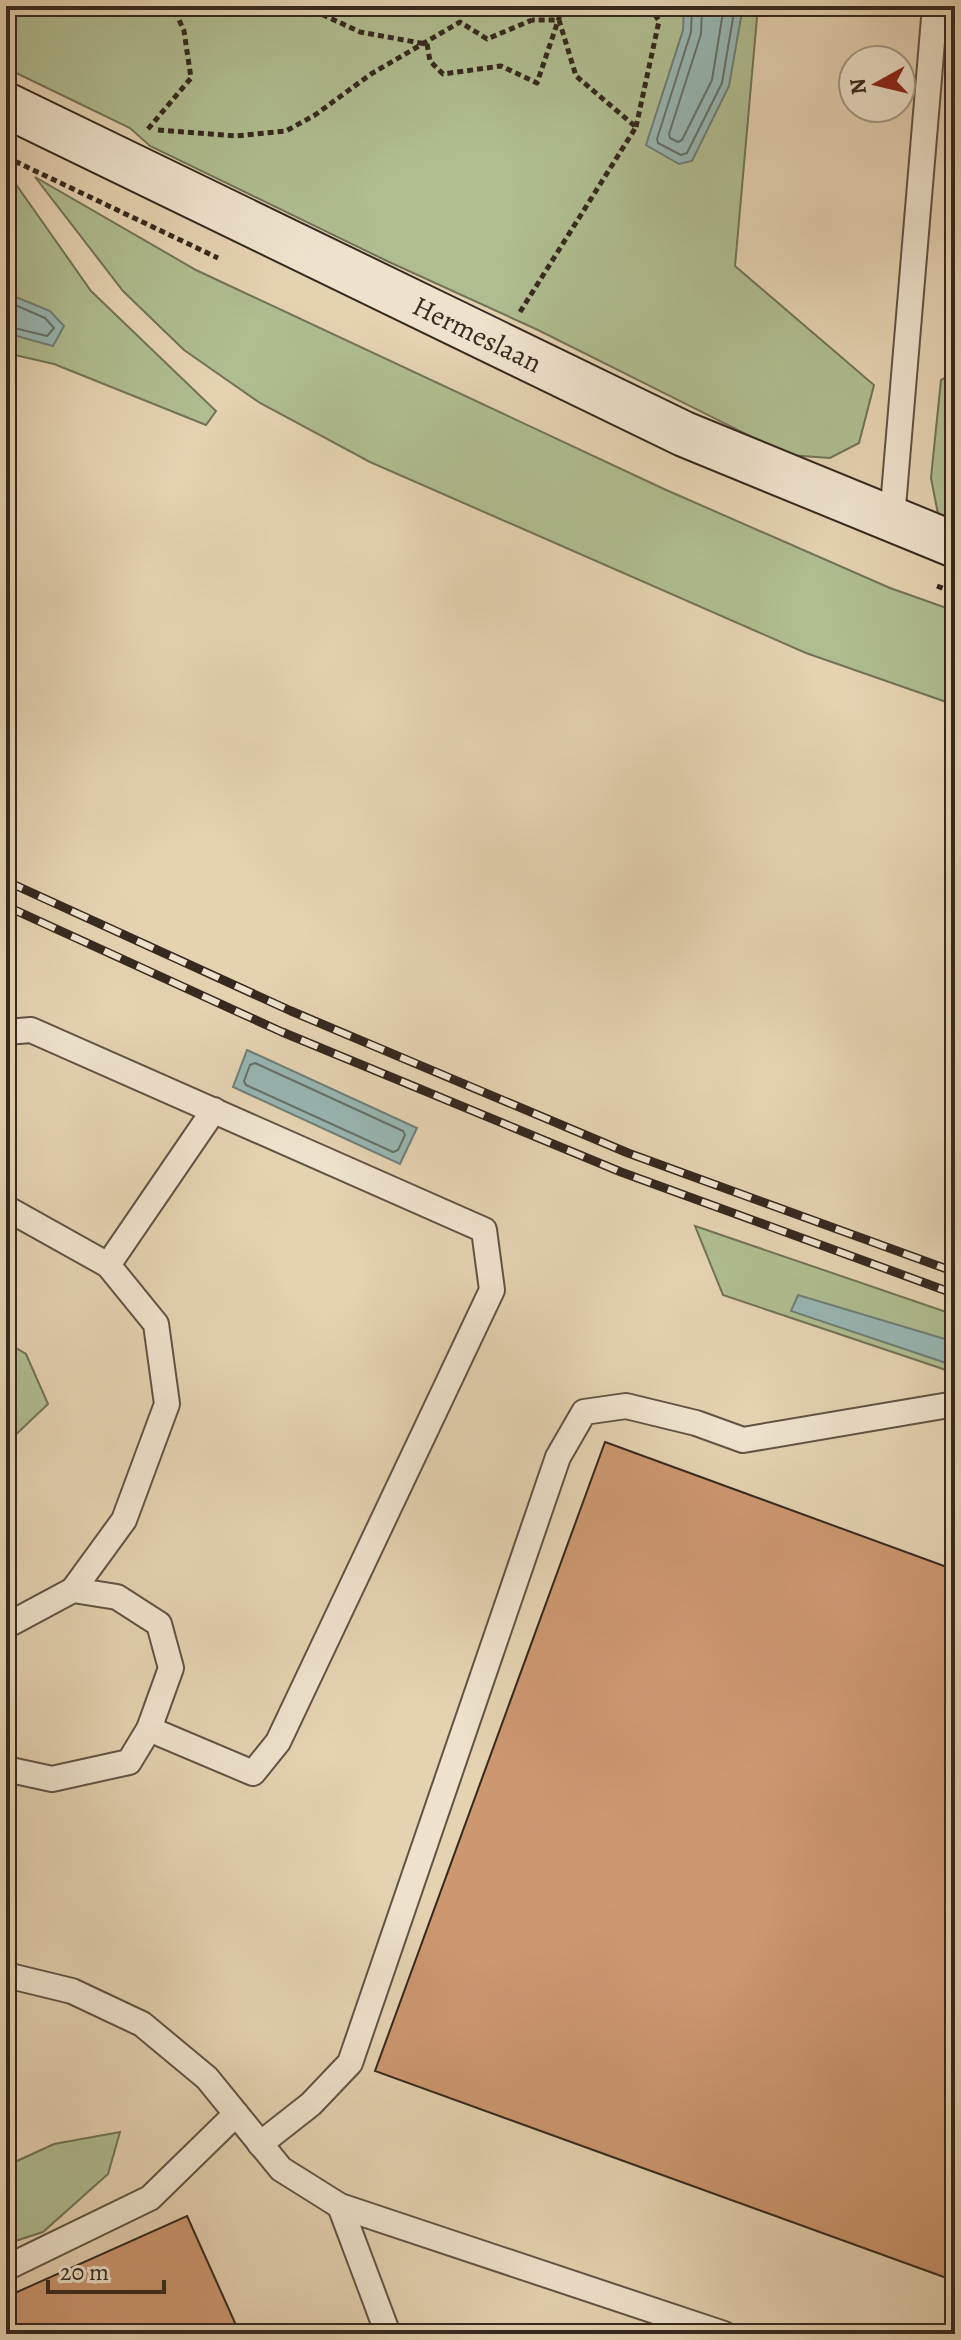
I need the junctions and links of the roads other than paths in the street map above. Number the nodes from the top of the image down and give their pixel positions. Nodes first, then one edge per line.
1 (935, 6) edge
2 (6, 105) edge
3 (892, 519) junction
4 (955, 545) edge
5 (6, 1032) edge
6 (214, 1110) junction
7 (6, 1208) edge
8 (108, 1265) junction
9 (955, 1404) edge
10 (73, 1590) junction
11 (6, 1626) edge
12 (149, 1729) junction
13 (6, 1769) edge
14 (6, 1975) edge
15 (236, 2114) junction
16 (260, 2144) junction
17 (340, 2206) junction
18 (6, 2268) edge
19 (388, 2334) edge
20 (724, 2334) edge

1 - 3 lane
2 - 3 street, Hermeslaan
3 - 4 street, Hermeslaan
5 - 6 lane
6 - 8 lane
6 - 12 lane
7 - 8 lane
8 - 10 lane
9 - 16 lane
10 - 11 lane
10 - 12 lane
12 - 13 lane
14 - 15 lane
15 - 16 lane
15 - 18 lane
16 - 17 lane
17 - 19 lane
17 - 20 lane

